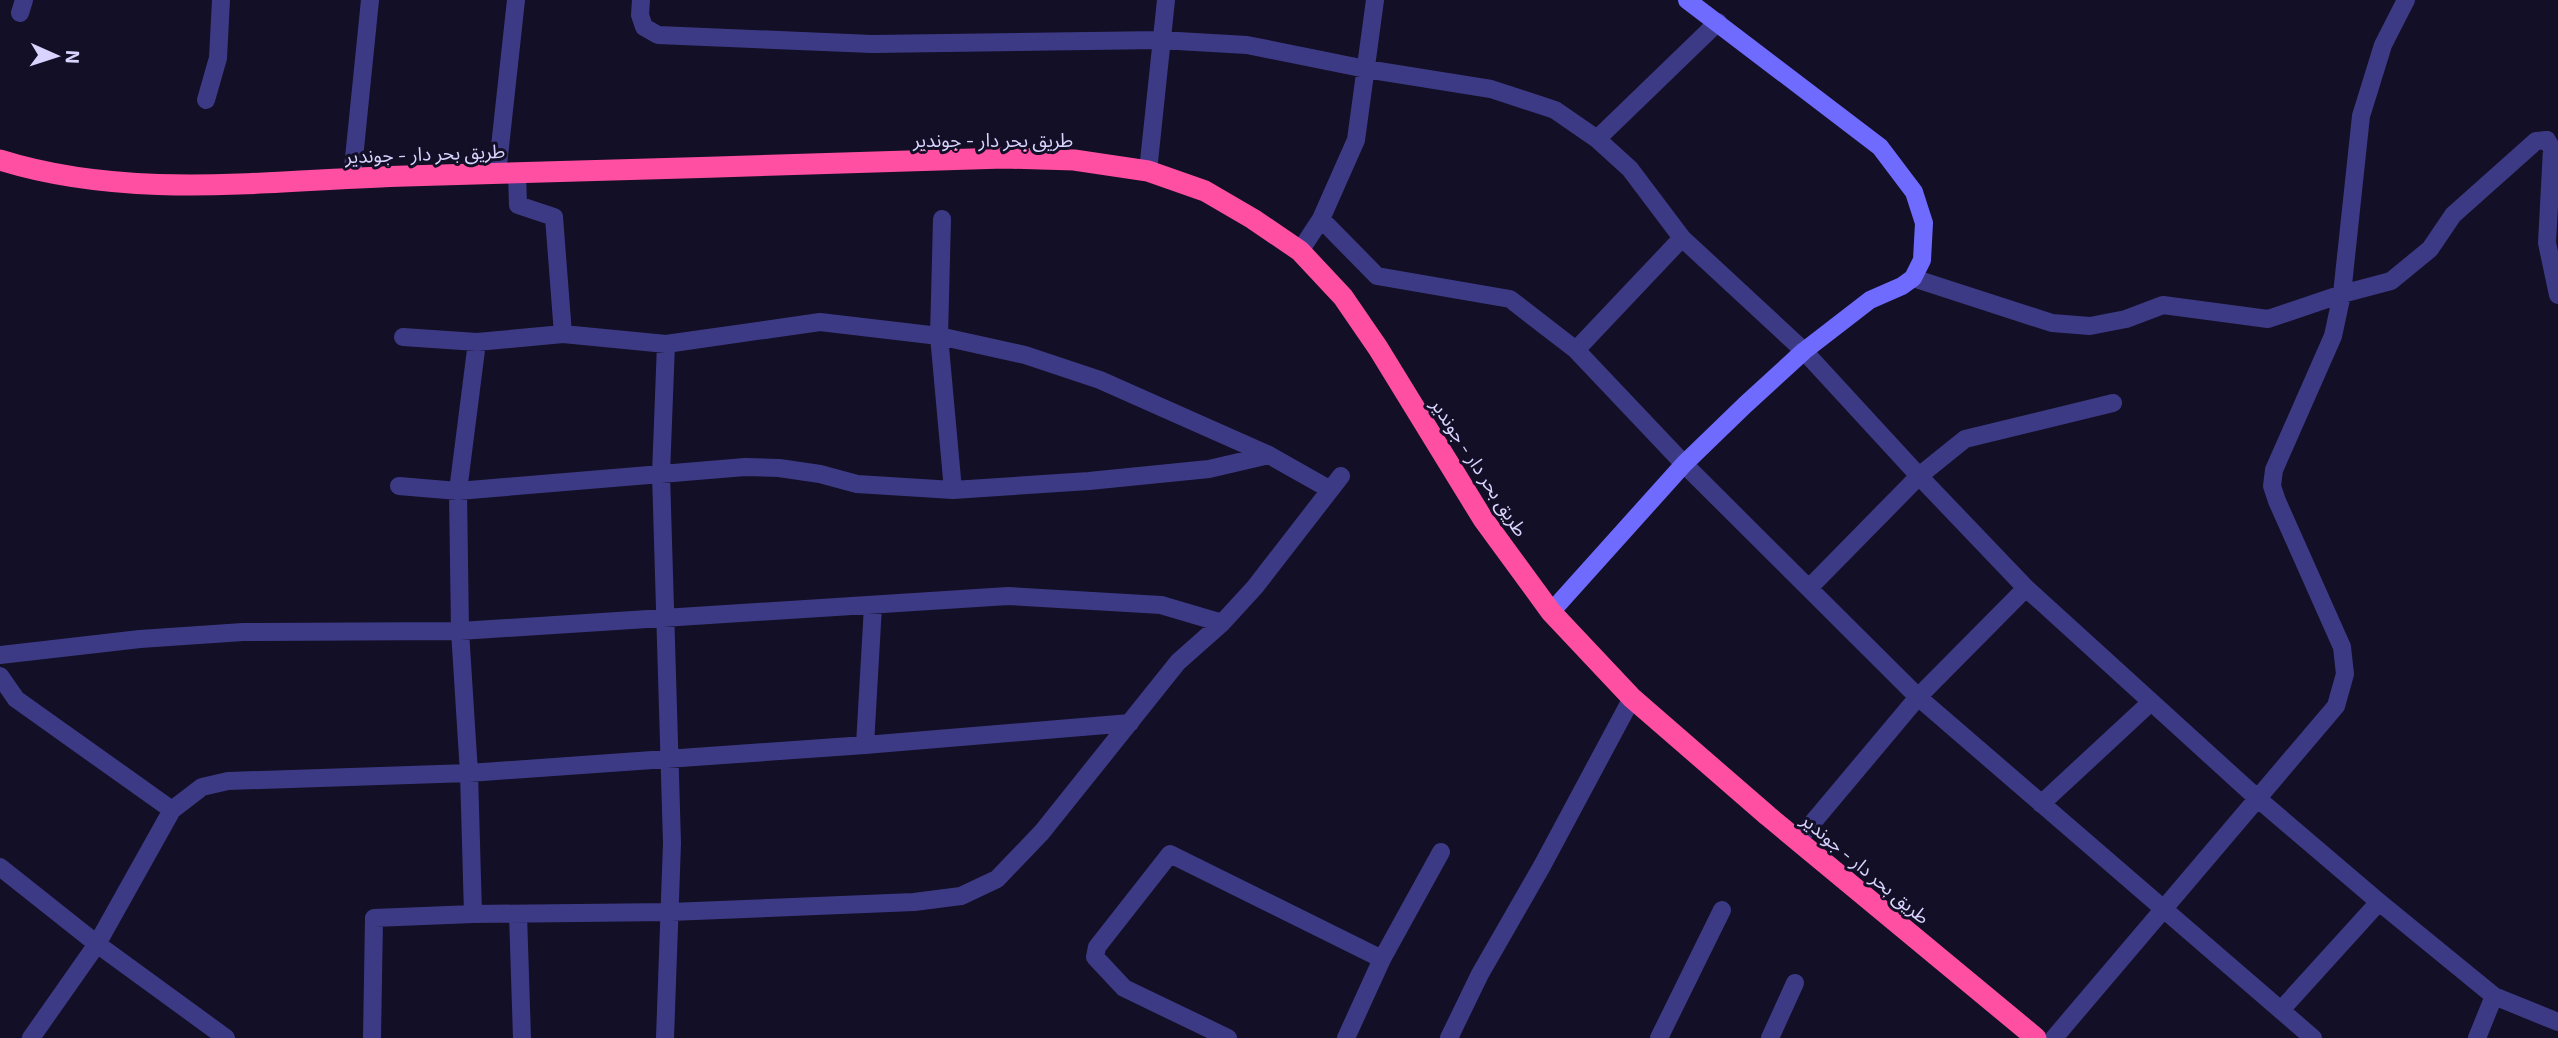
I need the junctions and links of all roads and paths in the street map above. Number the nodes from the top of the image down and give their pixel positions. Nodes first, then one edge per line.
1 (220, 0) edge
2 (370, 0) edge
3 (516, 0) edge
4 (641, 0) edge
5 (1166, 0) edge
6 (1375, 0) edge
7 (1687, 0) edge
8 (2406, 0) edge
9 (1718, 22) junction
10 (1160, 40) junction
11 (1366, 69) junction
12 (206, 100) dead end
13 (1597, 139) junction
14 (0, 160) edge
15 (1148, 172) junction
16 (507, 174) junction
17 (352, 178) junction
18 (942, 219) dead end
19 (1321, 219) junction
20 (1682, 238) junction
21 (1300, 251) junction
22 (1913, 278) junction
23 (2342, 294) junction
24 (2558, 295) edge
25 (563, 334) junction
26 (939, 336) junction
27 (403, 337) dead end
28 (477, 342) junction
29 (666, 344) junction
30 (1576, 350) junction
31 (1804, 351) junction
32 (2113, 403) dead end
33 (1269, 455) junction
34 (1684, 464) junction
35 (661, 474) junction
36 (1919, 476) junction
37 (399, 486) dead end
38 (953, 490) junction
39 (458, 491) junction
40 (2026, 587) junction
41 (1809, 588) junction
42 (873, 606) junction
43 (1551, 612) junction
44 (665, 617) junction
45 (1222, 623) junction
46 (460, 631) junction
47 (0, 655) edge
48 (0, 676) edge
49 (1918, 697) junction
50 (1632, 698) junction
51 (2151, 702) junction
52 (1129, 723) junction
53 (865, 745) junction
54 (668, 758) junction
55 (469, 773) junction
56 (2257, 797) junction
57 (2041, 804) junction
58 (172, 810) junction
59 (1798, 839) junction
60 (1441, 852) dead end
61 (0, 867) edge
62 (2379, 902) junction
63 (2163, 909) junction
64 (1722, 910) dead end
65 (670, 912) junction
66 (473, 914) junction
67 (517, 914) junction
68 (97, 944) junction
69 (1382, 958) junction
70 (1795, 983) dead end
71 (2494, 996) junction
72 (2281, 1010) junction
73 (2558, 1022) edge
74 (31, 1038) edge
75 (226, 1038) edge
76 (372, 1038) edge
77 (522, 1038) edge
78 (665, 1038) edge
79 (1228, 1038) edge
80 (1346, 1038) edge
81 (1449, 1038) edge
82 (1659, 1038) edge
83 (1770, 1038) edge
84 (2036, 1038) edge
85 (2054, 1038) edge
86 (2313, 1038) edge
87 (2477, 1038) edge

1 - 12 street
2 - 17 street
3 - 16 street
4 - 10 street
5 - 10 street
6 - 11 street
7 - 9 street
8 - 23 street
9 - 13 street
9 - 22 street
10 - 11 street
10 - 15 street
11 - 13 street
11 - 19 street
13 - 20 street
14 - 17 highway, طريق بحر دار - جوندير
15 - 16 highway, طريق بحر دار - جوندير
15 - 21 highway, طريق بحر دار - جوندير
16 - 17 highway, طريق بحر دار - جوندير
16 - 25 street
18 - 26 street
19 - 21 street
19 - 30 street
20 - 30 street
20 - 31 street
21 - 43 highway, طريق بحر دار - جوندير
22 - 23 street
22 - 31 street
23 - 24 street
23 - 56 street
25 - 28 street
25 - 29 street
26 - 29 street
26 - 33 street
26 - 38 street
27 - 28 street
28 - 39 street
29 - 35 street
30 - 34 street
31 - 34 street
31 - 36 street
32 - 36 street
33 - 38 street
33 - 45 street
34 - 41 street
34 - 43 street
35 - 38 street
35 - 39 street
35 - 44 street
36 - 40 street
36 - 41 street
37 - 39 street
39 - 46 street
40 - 49 street
40 - 51 street
41 - 49 street
42 - 44 street
42 - 45 street
42 - 53 street
43 - 50 highway, طريق بحر دار - جوندير
44 - 46 street
44 - 54 street
45 - 52 street
46 - 47 street
46 - 55 street
48 - 58 street
49 - 57 street
49 - 59 street
50 - 59 highway, طريق بحر دار - جوندير
50 - 81 street
51 - 56 street
51 - 57 street
52 - 53 street
52 - 65 street
53 - 54 street
54 - 55 street
54 - 65 street
55 - 58 street
55 - 66 street
56 - 62 street
56 - 63 street
57 - 63 street
58 - 68 street
59 - 84 highway, طريق بحر دار - جوندير
60 - 69 street
61 - 68 street
62 - 71 street
62 - 72 street
63 - 72 street
63 - 85 street
64 - 82 street
65 - 67 street
65 - 78 street
66 - 67 street
66 - 76 street
67 - 77 street
68 - 74 street
68 - 75 street
69 - 79 street
69 - 80 street
70 - 83 street
71 - 73 street
71 - 87 street
72 - 86 street

